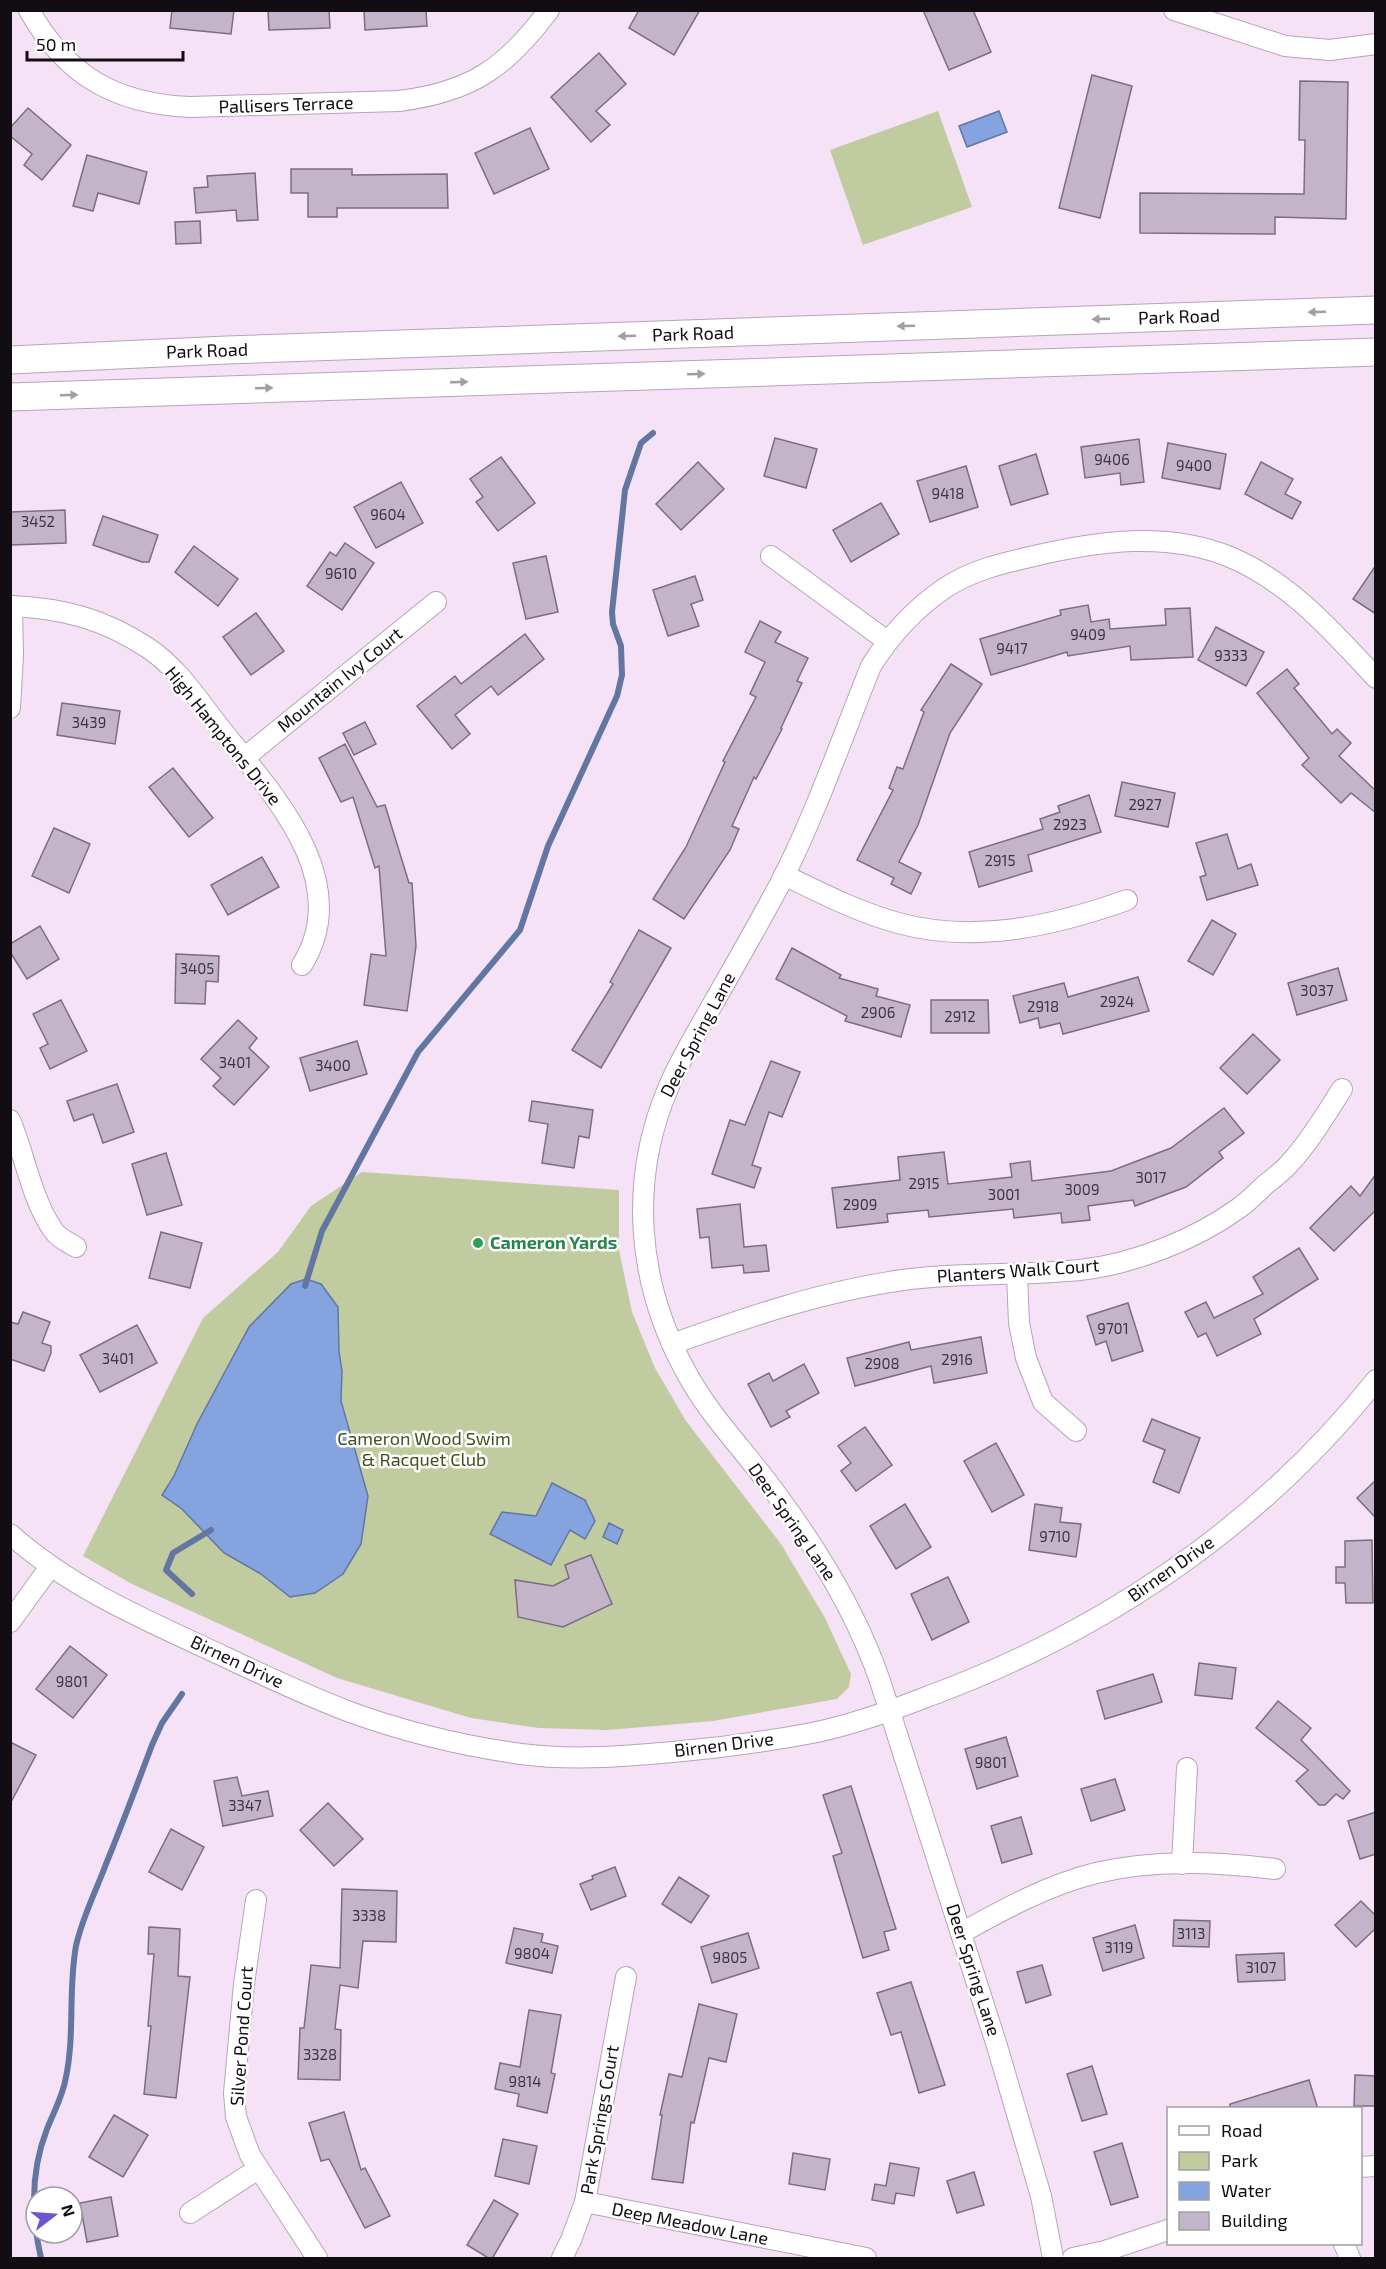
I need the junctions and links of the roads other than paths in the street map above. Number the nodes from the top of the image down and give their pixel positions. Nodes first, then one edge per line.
1 (29, 10) edge
2 (549, 10) edge
3 (1174, 10) edge
4 (1376, 44) edge
5 (1376, 310) edge
6 (1376, 352) edge
7 (10, 360) edge
8 (10, 397) edge
9 (771, 556) dead end
10 (436, 602) dead end
11 (11, 606) edge
12 (887, 641) junction
13 (1376, 678) edge
14 (10, 708) edge
15 (244, 758) junction
16 (784, 874) junction
17 (1127, 900) dead end
18 (302, 965) dead end
19 (1342, 1089) dead end
20 (10, 1120) edge
21 (76, 1247) dead end
22 (1017, 1275) junction
23 (672, 1344) junction
24 (1376, 1380) edge
25 (1076, 1431) dead end
26 (10, 1534) edge
27 (50, 1567) junction
28 (10, 1622) edge
29 (890, 1711) junction
30 (1187, 1768) dead end
31 (1182, 1864) junction
32 (1275, 1869) dead end
33 (256, 1900) dead end
34 (961, 1933) junction
35 (626, 1977) dead end
36 (258, 2169) junction
37 (585, 2202) junction
38 (190, 2213) dead end
39 (1167, 2230) edge
40 (1344, 2245) edge
41 (317, 2259) edge
42 (562, 2259) edge
43 (866, 2259) edge
44 (1053, 2259) edge
45 (1073, 2259) edge
46 (1350, 2259) edge

1 - 2 street, Pallisers Terrace
3 - 4 street
5 -> 7 main road, Park Road
8 -> 6 main road
9 - 12 street
10 - 15 street, Mountain Ivy Court
11 - 14 street
11 - 15 street, High Hamptons Drive
12 - 13 street, Deer Spring Lane
12 - 16 street, Deer Spring Lane
15 - 18 street, High Hamptons Drive
16 - 17 street
16 - 23 street, Deer Spring Lane
19 - 22 street, Planters Walk Court
20 - 21 street
22 - 23 street, Planters Walk Court
22 - 25 street
23 - 29 street, Deer Spring Lane
24 - 29 street, Birnen Drive
26 - 27 street, Birnen Drive
27 - 28 street
27 - 29 street, Birnen Drive
29 - 34 street, Deer Spring Lane
30 - 31 street
31 - 32 street
31 - 34 street
33 - 36 street, Silver Pond Court
34 - 44 street, Deer Spring Lane
35 - 37 street, Park Springs Court
36 - 38 street
36 - 41 street, Silver Pond Court
37 - 42 street, Park Springs Court
37 - 43 street, Deep Meadow Lane
39 - 45 street
40 - 46 street

